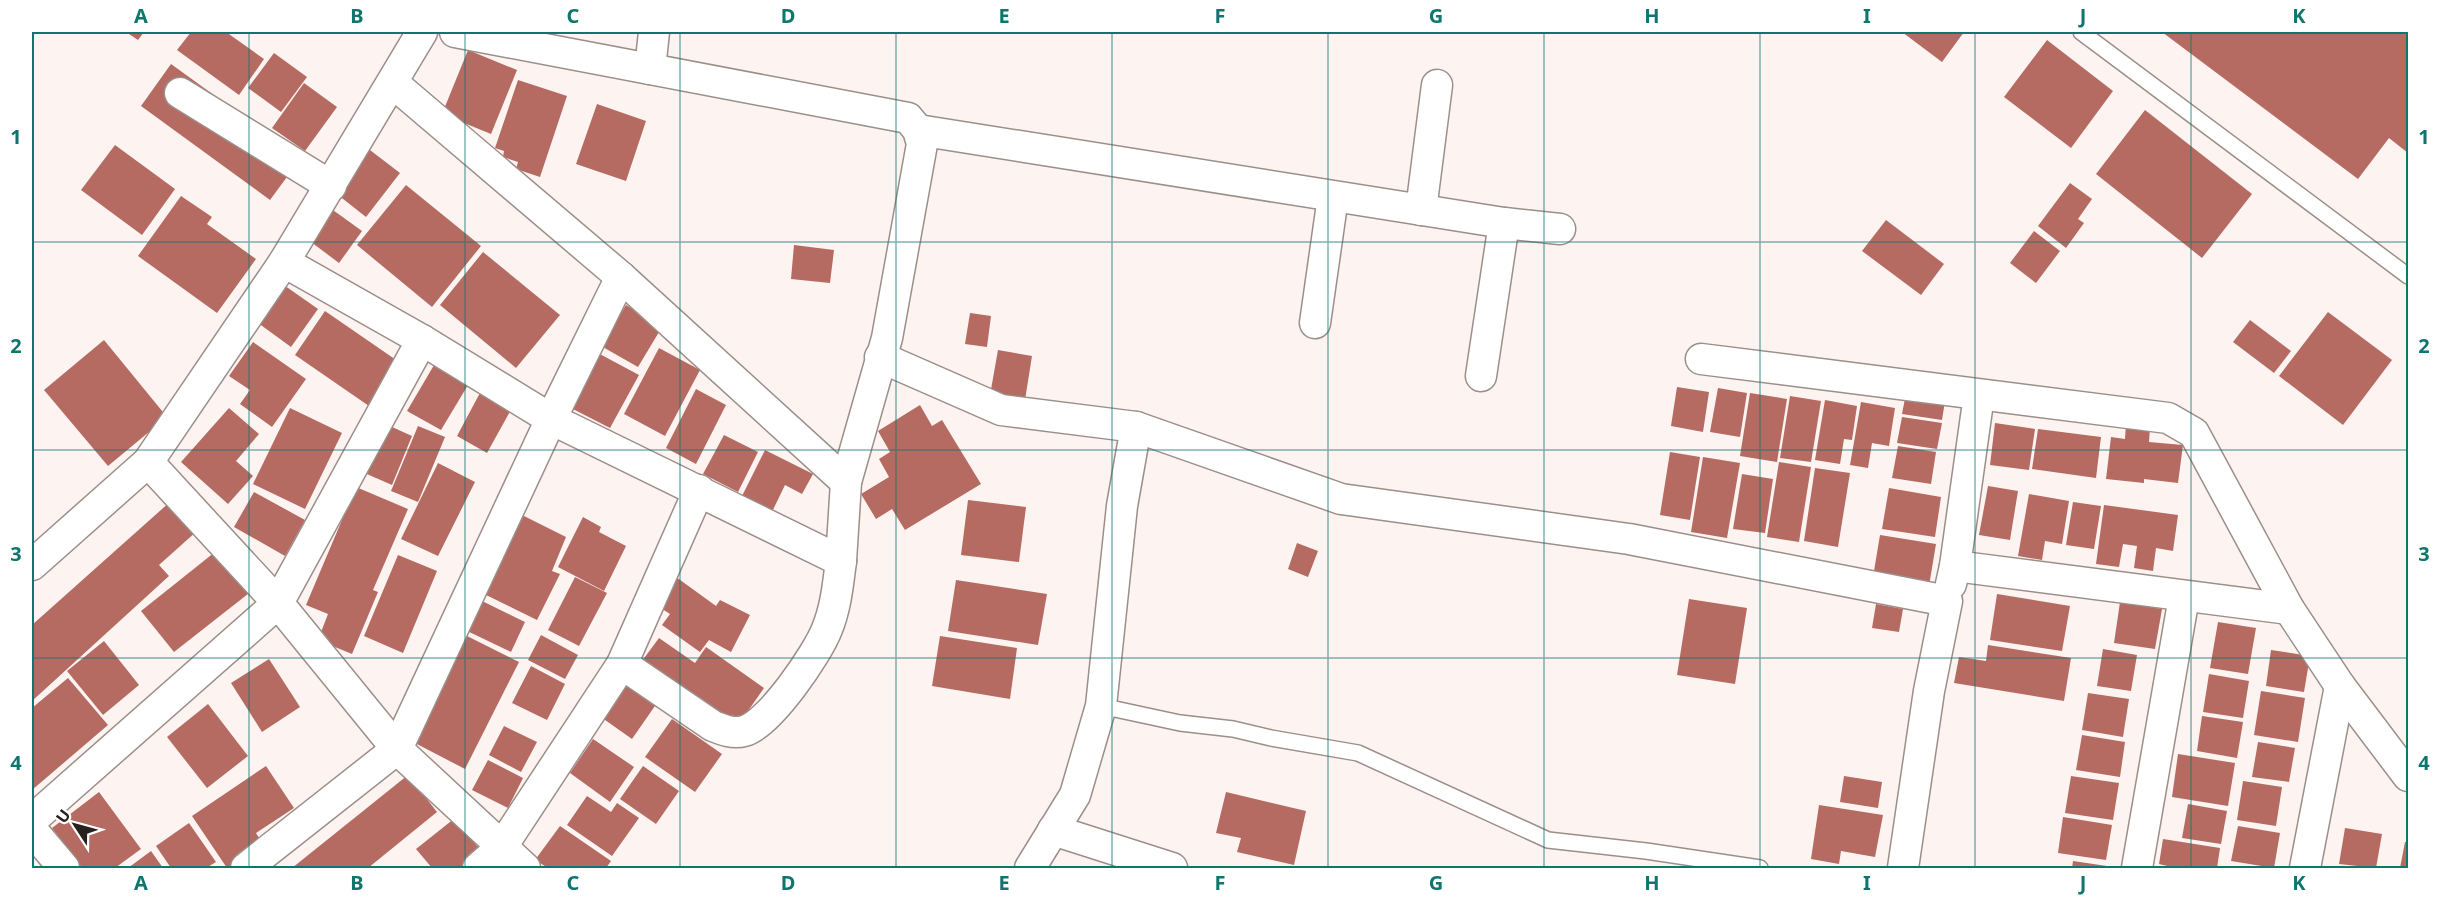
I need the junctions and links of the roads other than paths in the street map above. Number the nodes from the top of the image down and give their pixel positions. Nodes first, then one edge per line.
1 (422, 32) edge
2 (455, 32) edge
3 (654, 32) edge
4 (2081, 32) edge
5 (650, 69) junction
6 (393, 83) junction
7 (1437, 85) dead end
8 (180, 93) dead end
9 (918, 130) junction
10 (331, 186) junction
11 (1333, 197) junction
12 (1421, 210) junction
13 (1504, 223) junction
14 (1560, 229) dead end
15 (284, 262) junction
16 (2409, 276) edge
17 (621, 277) junction
18 (1314, 323) dead end
19 (422, 340) junction
20 (880, 357) junction
21 (1701, 359) dead end
22 (1481, 376) dead end
23 (1979, 395) junction
24 (551, 419) junction
25 (1137, 427) junction
26 (148, 462) junction
27 (846, 482) junction
28 (699, 490) junction
29 (841, 561) junction
30 (32, 565) edge
31 (1956, 566) junction
32 (2184, 597) junction
33 (1947, 601) junction
34 (278, 603) junction
35 (2289, 609) junction
36 (622, 664) junction
37 (2340, 686) junction
38 (1101, 706) junction
39 (397, 749) junction
40 (2409, 776) edge
41 (32, 820) edge
42 (32, 830) edge
43 (1053, 830) junction
44 (501, 848) junction
45 (64, 868) edge
46 (246, 868) edge
47 (478, 868) edge
48 (525, 868) edge
49 (1030, 868) edge
50 (1172, 868) edge
51 (1760, 868) edge
52 (1903, 868) edge
53 (2137, 868) edge
54 (2306, 868) edge

1 - 6 street
2 - 5 street
3 - 5 street
4 - 16 lane
5 - 9 street
6 - 10 street
6 - 17 street
7 - 12 street
8 - 10 street
9 - 11 street
9 - 20 street
10 - 15 street
11 - 12 street
11 - 18 street
12 - 13 street
13 - 14 street
13 - 22 street
15 - 19 street
15 - 26 street
17 - 24 street
17 - 27 street
19 - 24 street
19 - 34 street
20 - 25 street
20 - 27 street
21 - 23 street
23 - 31 street
23 - 35 street
24 - 28 street
24 - 39 street
25 - 33 street
25 - 38 street
26 - 30 street
26 - 34 street
27 - 29 street
28 - 29 street
28 - 36 street
29 - 36 street
31 - 32 street
31 - 33 street
32 - 35 street
32 - 53 street
33 - 52 street
34 - 39 street
34 - 41 street
35 - 37 street
36 - 44 street
37 - 40 street
37 - 54 street
38 - 43 street
38 - 51 lane
39 - 44 street
39 - 46 street
42 - 45 street
43 - 49 street
43 - 50 street
44 - 47 street
44 - 48 street

